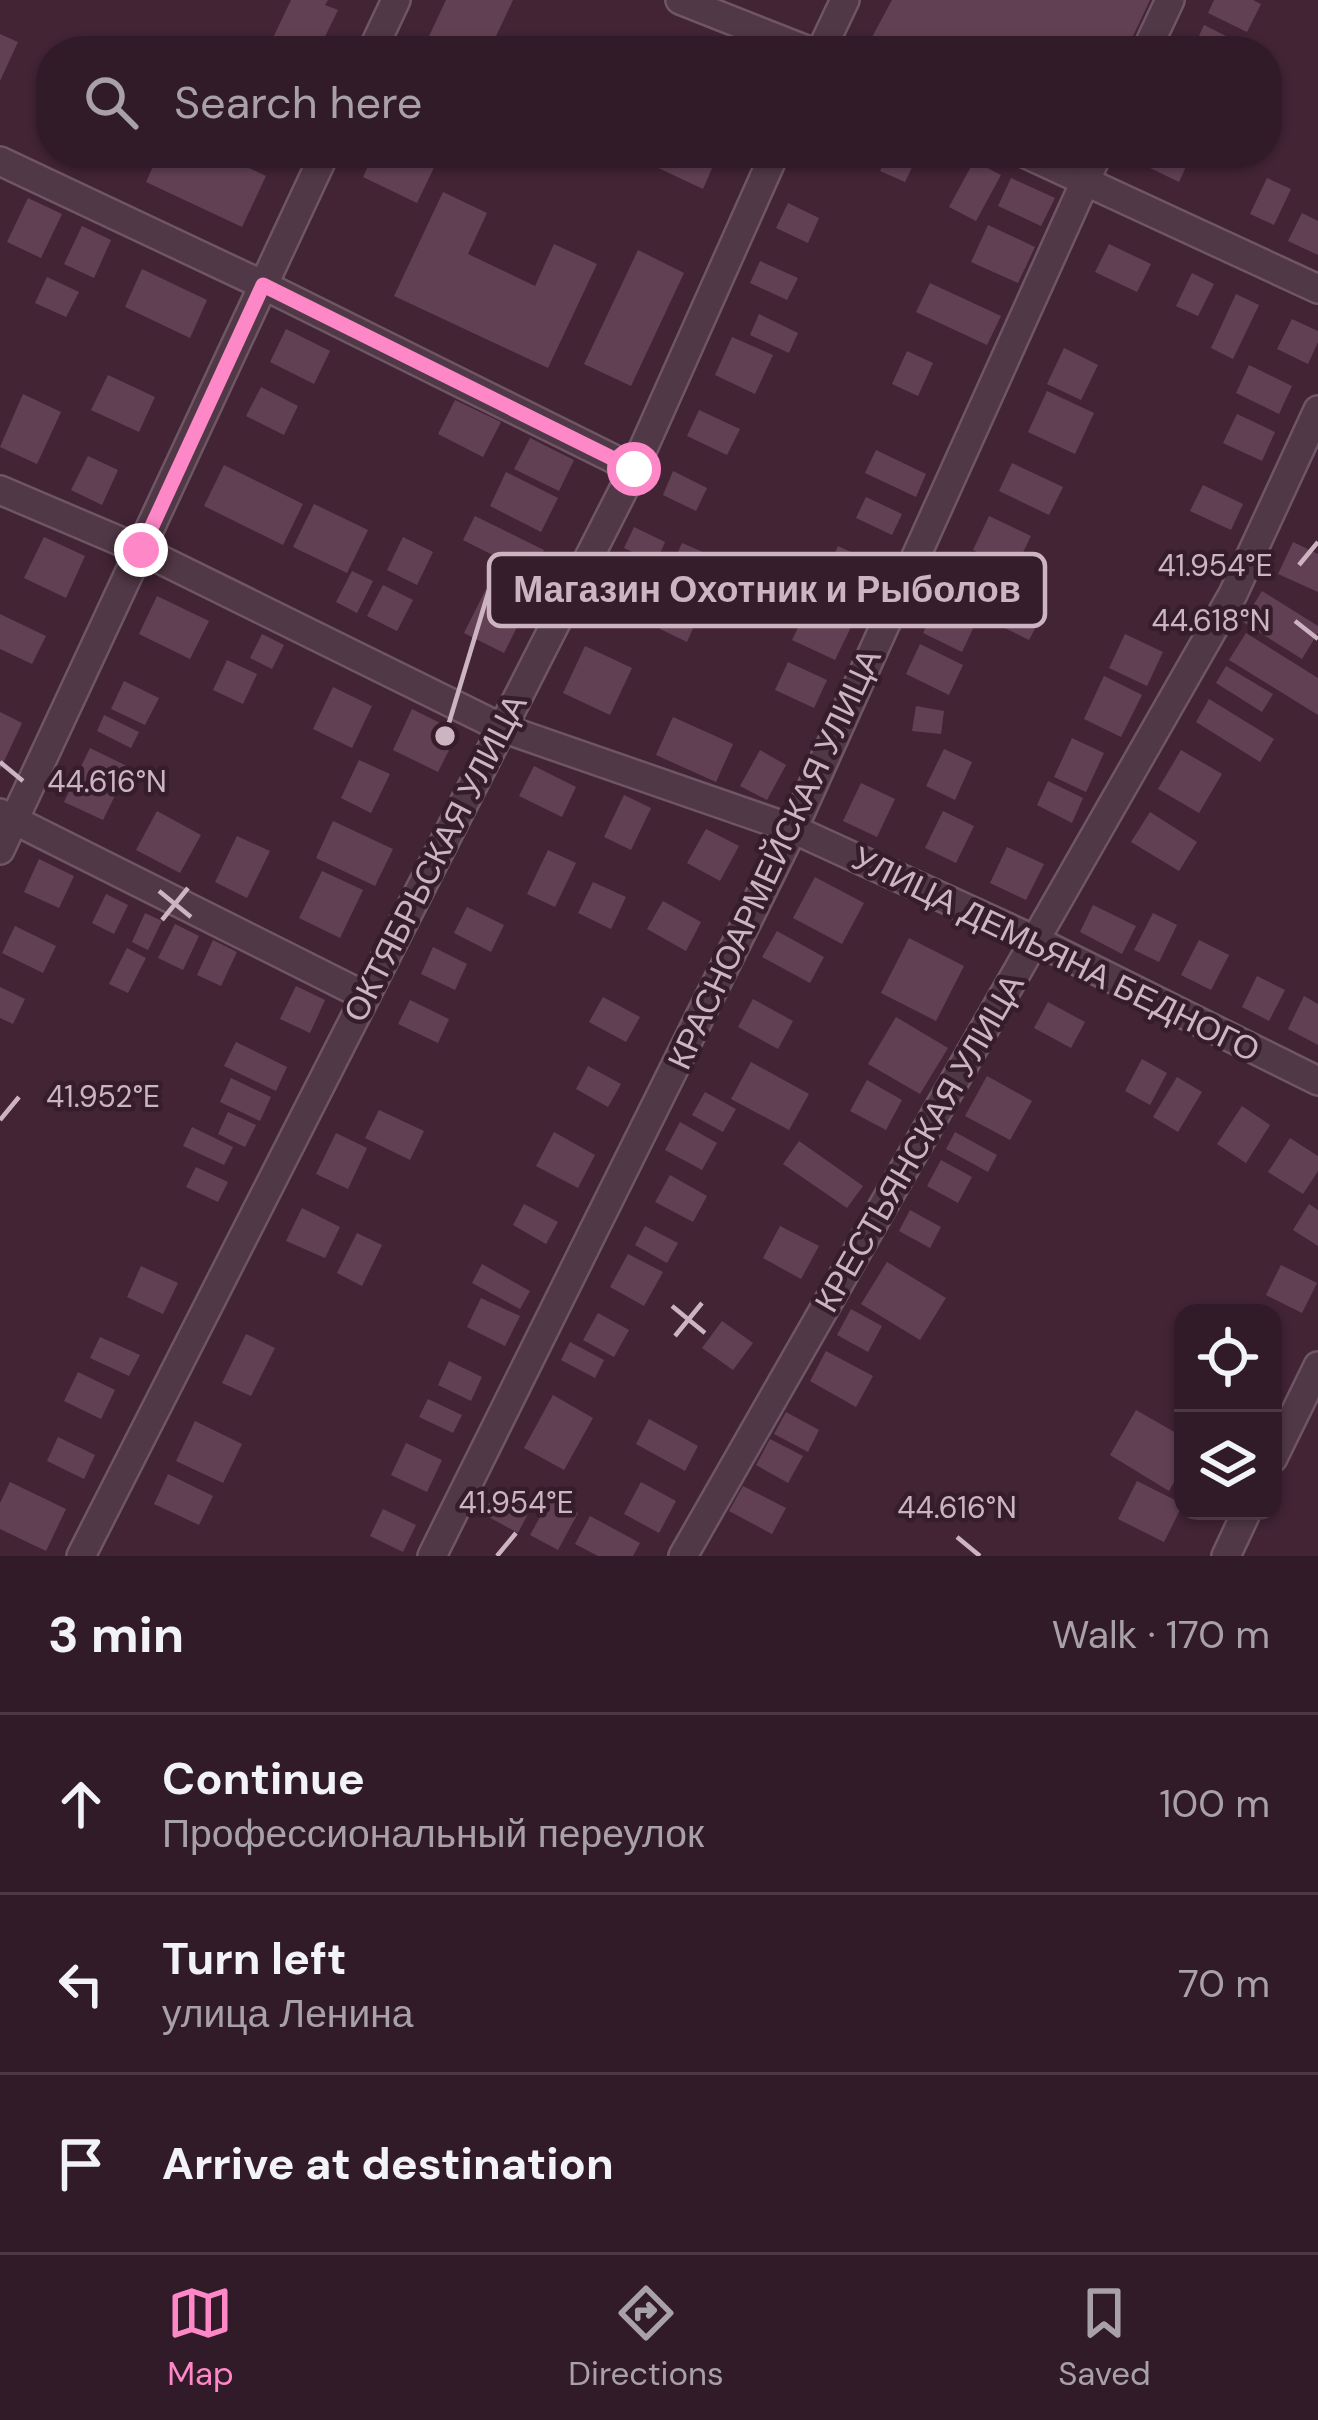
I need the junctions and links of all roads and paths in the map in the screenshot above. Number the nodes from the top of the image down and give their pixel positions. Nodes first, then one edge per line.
1 (396, 0) edge
2 (680, 0) edge
3 (845, 0) edge
4 (1170, 0) edge
5 (379, 36) edge
6 (790, 36) edge
7 (823, 36) edge
8 (1153, 36) edge
9 (0, 161) edge
10 (318, 168) edge
11 (768, 168) edge
12 (1055, 168) edge
13 (1091, 168) edge
14 (1084, 182) junction
15 (263, 285) junction
16 (1318, 289) edge
17 (1318, 410) edge
18 (634, 469) junction
19 (0, 490) edge
20 (141, 550) junction
21 (502, 728) junction
22 (7, 816) edge
23 (793, 829) junction
24 (0, 850) edge
25 (1035, 940) junction
26 (364, 996) junction
27 (1318, 1081) edge
28 (1318, 1366) edge
29 (1282, 1440) edge
30 (1243, 1520) edge
31 (81, 1556) edge
32 (432, 1556) edge
33 (683, 1556) edge
34 (1226, 1556) edge

1 - 5 street
2 - 6 street
3 - 7 street
4 - 8 street
9 - 15 street
10 - 15 street
11 - 18 street, ОКТЯБРЬСКАЯ УЛИЦА
12 - 14 street
13 - 14 street, КРАСНОАРМЕЙСКАЯ УЛИЦА
14 - 16 street
14 - 23 street, КРАСНОАРМЕЙСКАЯ УЛИЦА
15 - 18 street
15 - 20 street
17 - 25 street, КРЕСТЬЯНСКАЯ УЛИЦА
18 - 21 street, ОКТЯБРЬСКАЯ УЛИЦА
19 - 20 street, УЛИЦА ДЕМЬЯНА БЕДНОГО
20 - 21 street, УЛИЦА ДЕМЬЯНА БЕДНОГО
20 - 22 street
21 - 23 street, УЛИЦА ДЕМЬЯНА БЕДНОГО
21 - 26 street, ОКТЯБРЬСКАЯ УЛИЦА
22 - 24 street
22 - 26 street
23 - 25 street, УЛИЦА ДЕМЬЯНА БЕДНОГО
23 - 32 street, КРАСНОАРМЕЙСКАЯ УЛИЦА
25 - 27 street, УЛИЦА ДЕМЬЯНА БЕДНОГО
25 - 33 street, КРЕСТЬЯНСКАЯ УЛИЦА
26 - 31 street, ОКТЯБРЬСКАЯ УЛИЦА
28 - 29 street
30 - 34 street

